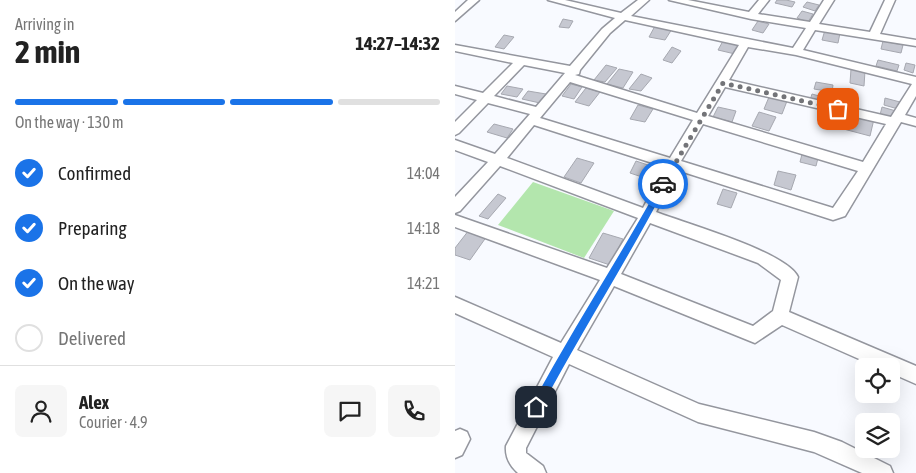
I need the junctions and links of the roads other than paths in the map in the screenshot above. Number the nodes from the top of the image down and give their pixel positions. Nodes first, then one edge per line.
1 (474, 0) edge
2 (553, 0) edge
3 (591, 0) edge
4 (644, 0) edge
5 (674, 0) edge
6 (764, 0) edge
7 (829, 0) edge
8 (891, 0) edge
9 (701, 2) edge
10 (583, 8) junction
11 (751, 16) junction
12 (623, 17) junction
13 (455, 18) edge
14 (813, 26) junction
15 (874, 35) junction
16 (745, 43) junction
17 (916, 43) edge
18 (455, 48) edge
19 (796, 52) junction
20 (522, 60) junction
21 (572, 74) junction
22 (916, 81) edge
23 (723, 83) junction
24 (916, 86) edge
25 (455, 90) edge
26 (486, 98) junction
27 (535, 116) junction
28 (702, 119) junction
29 (896, 120) junction
30 (916, 122) edge
31 (455, 130) edge
32 (455, 145) edge
33 (497, 160) junction
34 (673, 164) junction
35 (867, 168) junction
36 (455, 207) edge
37 (646, 217) junction
38 (455, 221) edge
39 (611, 277) junction
40 (455, 306) edge
41 (780, 316) junction
42 (564, 355) junction
43 (916, 375) edge
44 (536, 473) edge
45 (883, 473) edge

1 - 13 street
2 - 10 street
3 - 10 street
4 - 12 street
5 - 9 street
6 - 11 street
7 - 14 street
8 - 15 street
9 - 11 street
10 - 12 street
11 - 14 street
12 - 16 street
12 - 21 street
14 - 15 street
14 - 19 street
15 - 17 street
16 - 19 street
16 - 23 street
18 - 20 street
19 - 22 street
20 - 21 street
20 - 26 street
21 - 27 street
21 - 28 street
23 - 28 street
23 - 29 street
24 - 29 street
25 - 26 street
26 - 27 street
26 - 31 street
27 - 33 street
27 - 34 street
28 - 34 street
28 - 35 street
29 - 30 street
29 - 35 street
32 - 33 street
33 - 36 street
33 - 37 street
34 - 35 street
34 - 37 street
37 - 39 street
37 - 41 street
38 - 39 street
39 - 41 street
39 - 42 street
40 - 42 street
41 - 43 street
42 - 44 street
42 - 45 street

